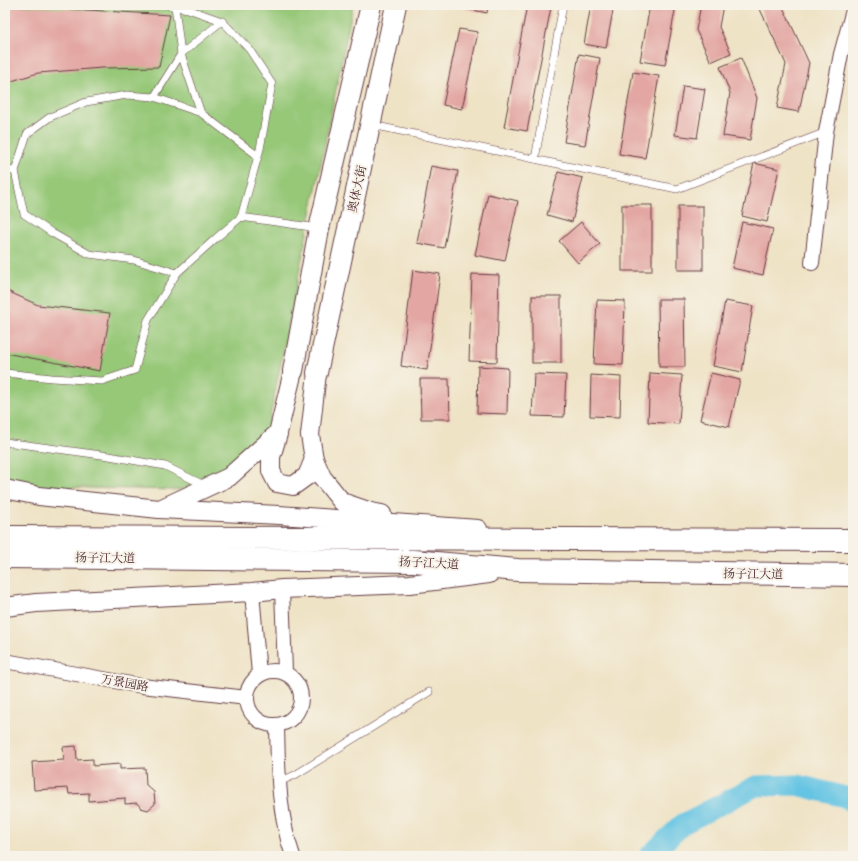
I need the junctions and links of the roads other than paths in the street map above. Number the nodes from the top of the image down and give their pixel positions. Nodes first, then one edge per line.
1 (167, 5) edge
2 (371, 5) edge
3 (396, 5) edge
4 (563, 5) edge
5 (175, 6) junction
6 (853, 10) edge
7 (222, 21) junction
8 (181, 54) junction
9 (154, 97) junction
10 (201, 113) junction
11 (370, 125) junction
12 (826, 132) junction
13 (258, 156) junction
14 (535, 159) junction
15 (5, 170) edge
16 (15, 171) junction
17 (241, 217) junction
18 (319, 229) junction
19 (812, 263) dead end
20 (177, 273) junction
21 (293, 372) joint
22 (5, 373) edge
23 (318, 373) joint
24 (278, 433) junction
25 (5, 442) edge
26 (314, 459) junction
27 (208, 487) junction
28 (5, 489) edge
29 (159, 509) junction
30 (449, 527) junction
31 (5, 536) edge
32 (646, 539) junction
33 (853, 540) edge
34 (5, 557) edge
35 (518, 570) junction
36 (853, 576) edge
37 (282, 589) junction
38 (252, 592) junction
39 (5, 607) edge
40 (5, 661) edge
41 (285, 672) junction
42 (259, 674) junction
43 (429, 692) dead end
44 (247, 698) junction
45 (277, 725) junction
46 (279, 782) junction
47 (293, 856) edge

1 - 5 lane
2 - 18 main road
3 - 11 main road, 奥体大街
4 - 14 lane
5 - 7 lane
5 - 8 lane
6 - 12 street
7 - 8 lane
7 - 13 lane
8 - 9 lane
8 - 10 lane
9 - 10 lane
9 - 16 lane
10 - 13 lane
11 - 14 lane
11 - 23 main road, 奥体大街
12 - 14 lane
12 - 19 street
13 - 17 lane
15 - 16 lane
16 - 20 lane
17 - 18 lane
17 - 20 lane
18 - 21 main road
20 - 22 lane
21 - 24 street
23 - 26 street
24 - 26 street
24 - 27 street
25 - 27 lane
26 - 30 street
27 - 29 street
28 - 29 street
29 - 30 street
30 - 32 street
31 - 32 highway, 扬子江大道
32 - 33 highway, 扬子江大道
34 - 35 highway, 扬子江大道
35 - 36 highway, 扬子江大道
35 - 37 street
37 - 38 street
37 - 41 street
38 - 39 street
38 - 42 street
40 - 44 street, 万景园路
41 - 42 street
41 - 45 street
42 - 44 street
43 - 46 lane
44 - 45 street
45 - 46 street
46 - 47 street

